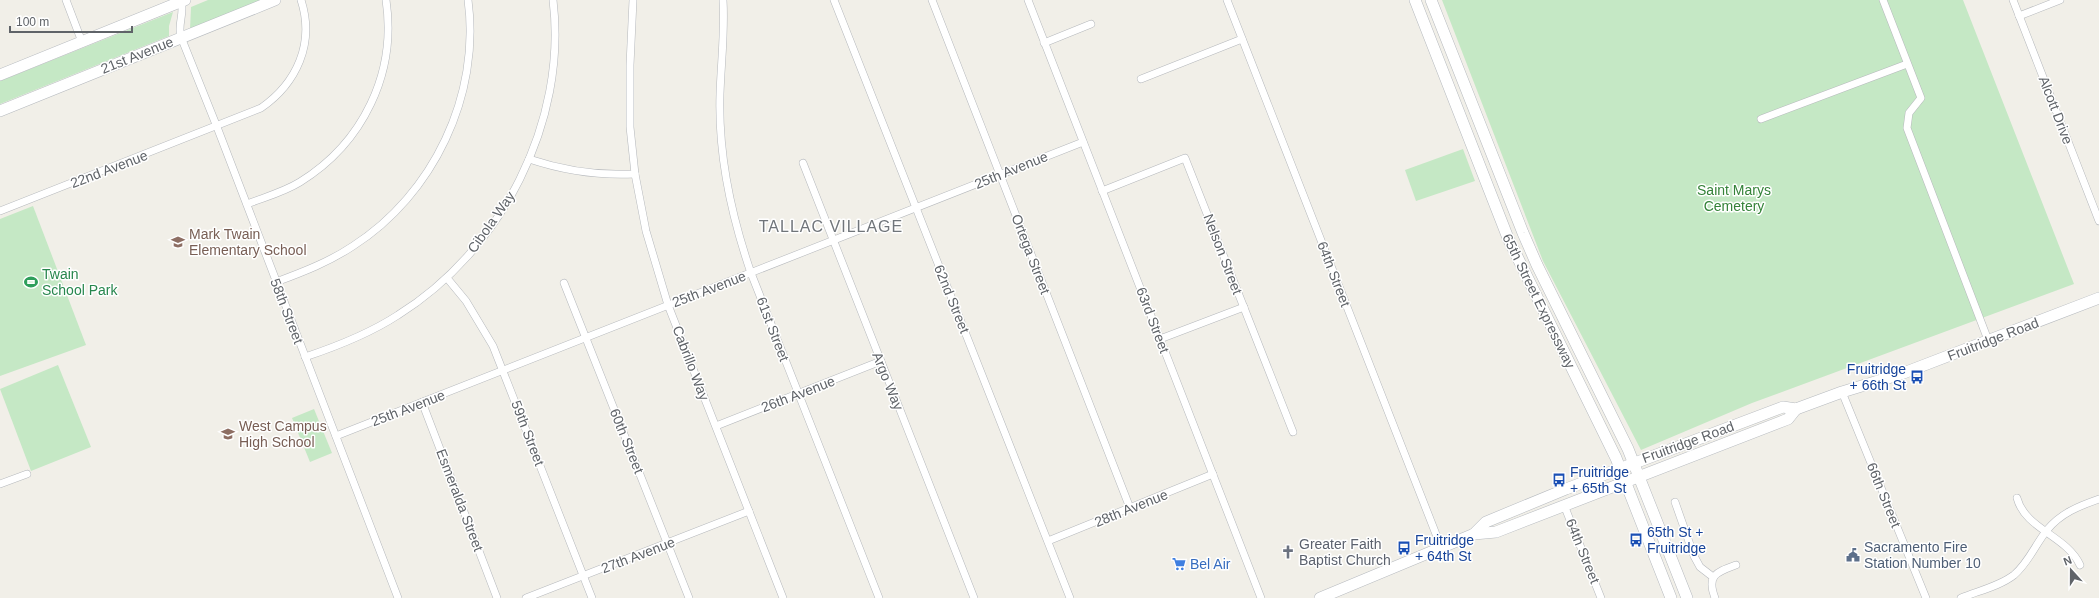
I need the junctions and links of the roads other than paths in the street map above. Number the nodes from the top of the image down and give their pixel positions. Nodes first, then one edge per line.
1 (66, 0) edge
2 (183, 0) edge
3 (275, 0) edge
4 (301, 0) edge
5 (386, 0) edge
6 (468, 0) edge
7 (553, 0) edge
8 (633, 0) edge
9 (723, 0) edge
10 (834, 0) edge
11 (932, 0) edge
12 (1028, 0) edge
13 (1227, 0) edge
14 (1415, 0) edge
15 (1431, 0) edge
16 (1883, 0) edge
17 (2013, 0) edge
18 (2060, 0) edge
19 (2020, 16) junction
20 (1091, 24) dead end
21 (181, 37) junction
22 (1242, 39) junction
23 (82, 42) junction
24 (1044, 43) junction
25 (1908, 64) junction
26 (0, 75) edge
27 (1141, 79) dead end
28 (0, 111) edge
29 (1762, 120) dead end
30 (217, 127) junction
31 (1083, 142) junction
32 (529, 159) junction
33 (803, 163) dead end
34 (635, 174) junction
35 (1000, 175) junction
36 (1102, 191) junction
37 (247, 204) junction
38 (916, 208) junction
39 (0, 211) edge
40 (2099, 221) edge
41 (833, 240) junction
42 (751, 273) junction
43 (447, 278) junction
44 (276, 282) junction
45 (564, 283) dead end
46 (2099, 298) edge
47 (668, 305) junction
48 (1244, 307) junction
49 (586, 338) junction
50 (1160, 339) junction
51 (1988, 340) junction
52 (305, 357) junction
53 (881, 361) junction
54 (504, 370) junction
55 (1842, 392) junction
56 (798, 394) junction
57 (422, 402) junction
58 (1796, 409) junction
59 (716, 426) junction
60 (1292, 432) dead end
61 (336, 436) junction
62 (1634, 462) junction
63 (1620, 468) junction
64 (27, 474) dead end
65 (1213, 474) junction
66 (1639, 476) junction
67 (1625, 481) junction
68 (0, 484) edge
69 (2017, 498) dead end
70 (2099, 498) edge
71 (1675, 502) dead end
72 (1564, 505) junction
73 (1130, 508) junction
74 (749, 511) junction
75 (2047, 530) junction
76 (1474, 534) junction
77 (1048, 541) junction
78 (667, 543) junction
79 (1441, 547) junction
80 (1736, 565) dead end
81 (2080, 565) dead end
82 (584, 576) junction
83 (1713, 577) junction
84 (398, 598) edge
85 (497, 598) edge
86 (526, 598) edge
87 (592, 598) edge
88 (689, 598) edge
89 (783, 598) edge
90 (879, 598) edge
91 (974, 598) edge
92 (1070, 598) edge
93 (1261, 598) edge
94 (1320, 598) edge
95 (1601, 598) edge
96 (1671, 598) edge
97 (1687, 598) edge
98 (1714, 598) edge
99 (1926, 598) edge
100 (1961, 598) edge

1 - 23 street
2 - 21 street, 58th Street
2 - 23 main road
3 - 21 main road, 21st Avenue
4 - 30 street, 22nd Avenue
5 - 37 street
6 - 44 street
7 - 32 street, Cibola Way
8 - 34 street, Cabrillo Way
9 - 42 street, 61st Street
10 - 38 street, 62nd Street
11 - 35 street, Ortega Street
12 - 24 street, 63rd Street
13 - 22 street, 64th Street
14 - 63 main road, 65th Street Expressway
15 - 62 main road, 65th Street Expressway
16 - 25 street
17 - 19 street, Alcott Drive
18 - 19 street
19 - 40 street, Alcott Drive
20 - 24 street
21 - 28 main road, 21st Avenue
21 - 30 street, 58th Street
22 - 27 street
22 - 79 street, 64th Street
23 - 26 main road
24 - 31 street, 63rd Street
25 - 29 street
25 - 51 street
30 - 37 street, 58th Street
30 - 39 street, 22nd Avenue
31 - 35 street, 25th Avenue
31 - 36 street, 63rd Street
32 - 34 street
32 - 43 street, Cibola Way
33 - 41 street, Argo Way
34 - 47 street, Cabrillo Way
35 - 38 street, 25th Avenue
35 - 73 street, Ortega Street
36 - 48 street, Nelson Street
36 - 50 street, 63rd Street
37 - 44 street, 58th Street
38 - 41 street, 25th Avenue
38 - 77 street, 62nd Street
41 - 42 street, 25th Avenue
41 - 53 street, Argo Way
42 - 47 street, 25th Avenue
42 - 56 street, 61st Street
43 - 52 street, Cibola Way
43 - 54 street, 59th Street
44 - 52 street, 58th Street
45 - 49 street, 60th Street
46 - 51 main road, Fruitridge Road
47 - 49 street, 25th Avenue
47 - 59 street, Cabrillo Way
48 - 50 street
48 - 60 street, Nelson Street
49 - 54 street, 25th Avenue
49 - 78 street, 60th Street
50 - 65 street, 63rd Street
51 - 55 main road, Fruitridge Road
52 - 61 street, 58th Street
53 - 56 street, 26th Avenue
53 - 91 street, Argo Way
54 - 57 street, 25th Avenue
54 - 82 street, 59th Street
55 - 58 main road, Fruitridge Road
55 - 99 street, 66th Street
56 - 59 street, 26th Avenue
56 - 90 street, 61st Street
57 - 61 street, 25th Avenue
57 - 85 street, Esmeralda Street
58 - 62 main road, Fruitridge Road
58 - 66 main road, Fruitridge Road
59 - 74 street, Cabrillo Way
61 - 84 street, 58th Street
62 - 63 main road, Fruitridge Road
62 - 66 main road, 65th Street Expressway
63 - 67 main road, 65th Street Expressway
63 - 76 main road, Fruitridge Road
64 - 68 street
65 - 73 street, 28th Avenue
65 - 93 street, 63rd Street
66 - 67 main road, Fruitridge Road
66 - 97 main road, 65th Street Expressway
67 - 72 main road, Fruitridge Road
67 - 96 main road, 65th Street Expressway
69 - 75 street
70 - 75 street
71 - 83 street
72 - 76 main road, Fruitridge Road
72 - 95 street, 64th Street
73 - 77 street, 28th Avenue
74 - 78 street, 27th Avenue
74 - 89 street, Cabrillo Way
75 - 81 street
75 - 100 street
76 - 79 main road, Fruitridge Road
77 - 92 street, 62nd Street
78 - 82 street, 27th Avenue
78 - 88 street, 60th Street
79 - 94 main road, Fruitridge Road
80 - 83 street
82 - 86 street, 27th Avenue
82 - 87 street, 59th Street
83 - 98 street

